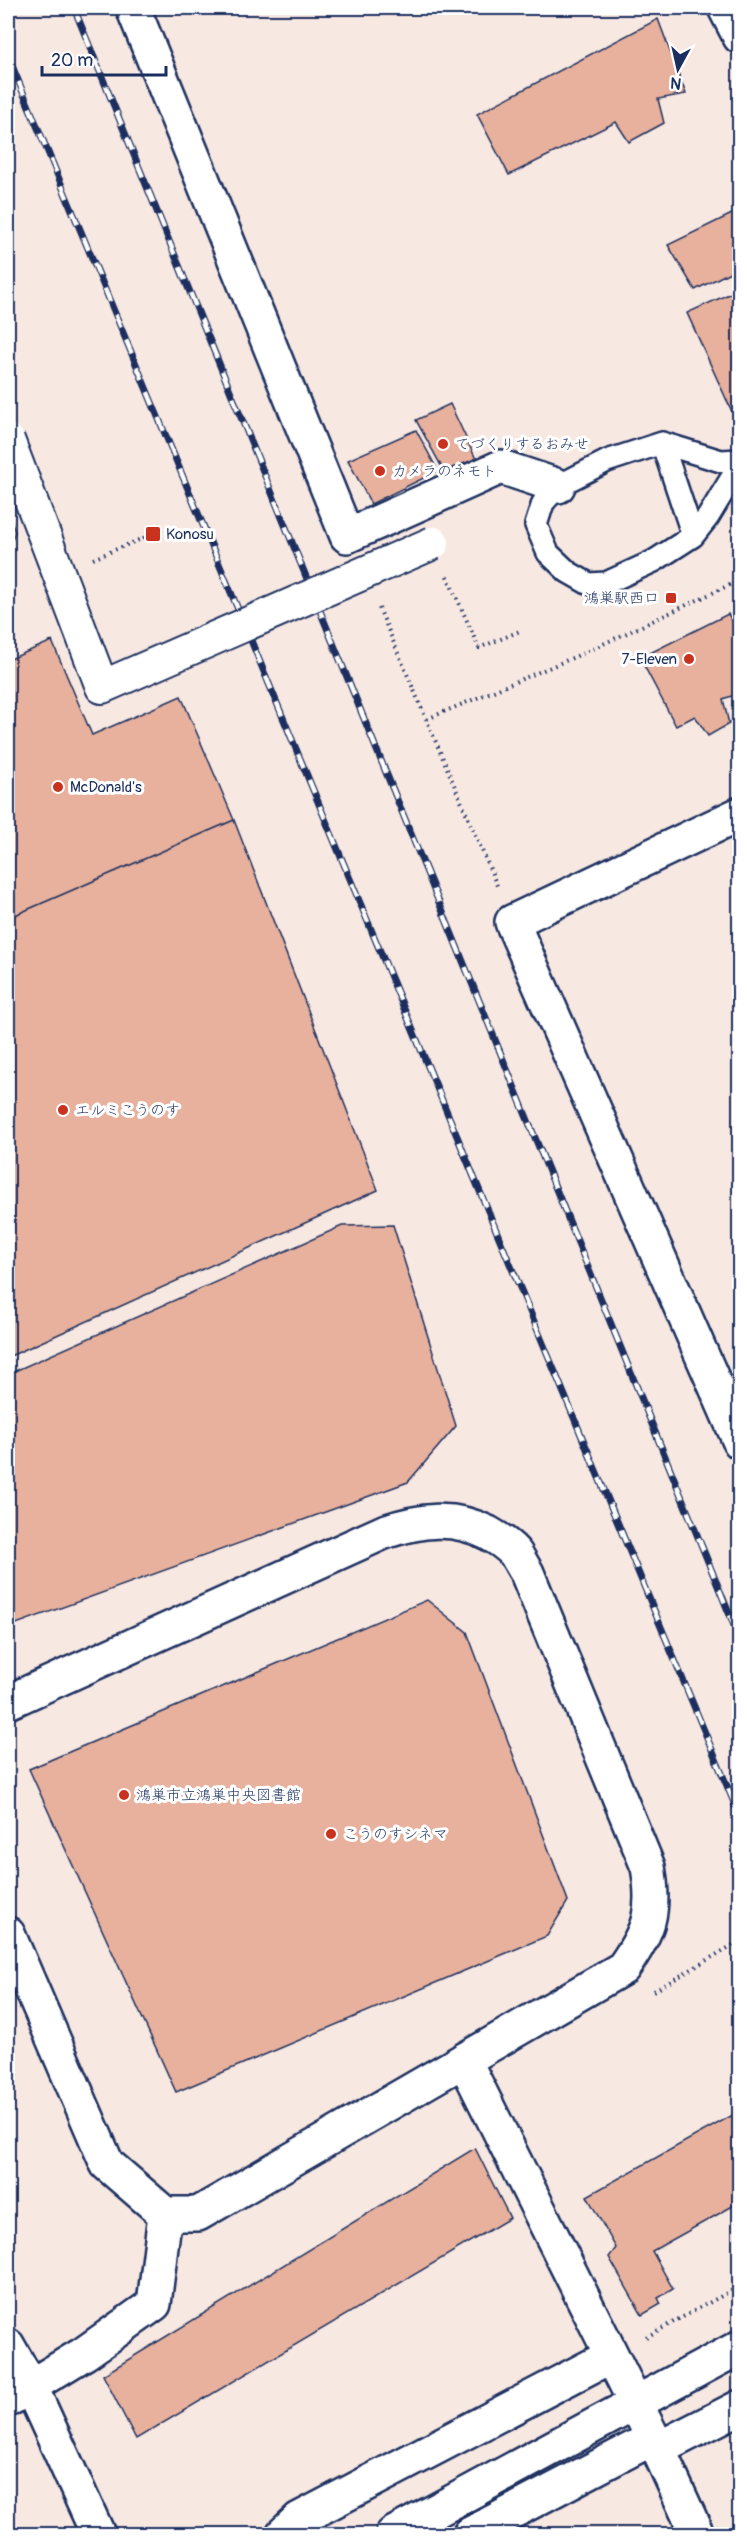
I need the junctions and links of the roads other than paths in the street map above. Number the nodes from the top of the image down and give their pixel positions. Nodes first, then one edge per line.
1 (133, 8) edge
2 (725, 8) edge
3 (740, 37) edge
4 (8, 440) edge
5 (662, 443) junction
6 (740, 460) edge
7 (740, 469) edge
8 (558, 486) junction
9 (693, 536) junction
10 (433, 543) road end
11 (740, 814) edge
12 (740, 1442) edge
13 (8, 1702) edge
14 (8, 1934) edge
15 (464, 2060) junction
16 (165, 2214) junction
17 (8, 2346) edge
18 (740, 2347) edge
19 (611, 2356) junction
20 (19, 2393) edge
21 (649, 2396) dead end
22 (740, 2407) edge
23 (617, 2413) dead end
24 (656, 2444) junction
25 (98, 2535) edge
26 (283, 2535) edge
27 (393, 2535) edge
28 (470, 2535) edge
29 (697, 2535) edge

1 - 8 street
2 - 3 street
4 - 10 street, bridge
5 - 6 lane
5 - 8 lane
5 - 9 lane
7 - 9 lane
8 - 9 lane
11 - 12 street
13 - 15 street
14 - 16 street
15 - 16 street
15 - 19 street
16 - 20 street
17 - 20 street
18 - 21 street
19 - 24 street
19 - 26 street
20 - 25 street
22 - 24 street
23 - 27 street
24 - 28 street
24 - 29 street

